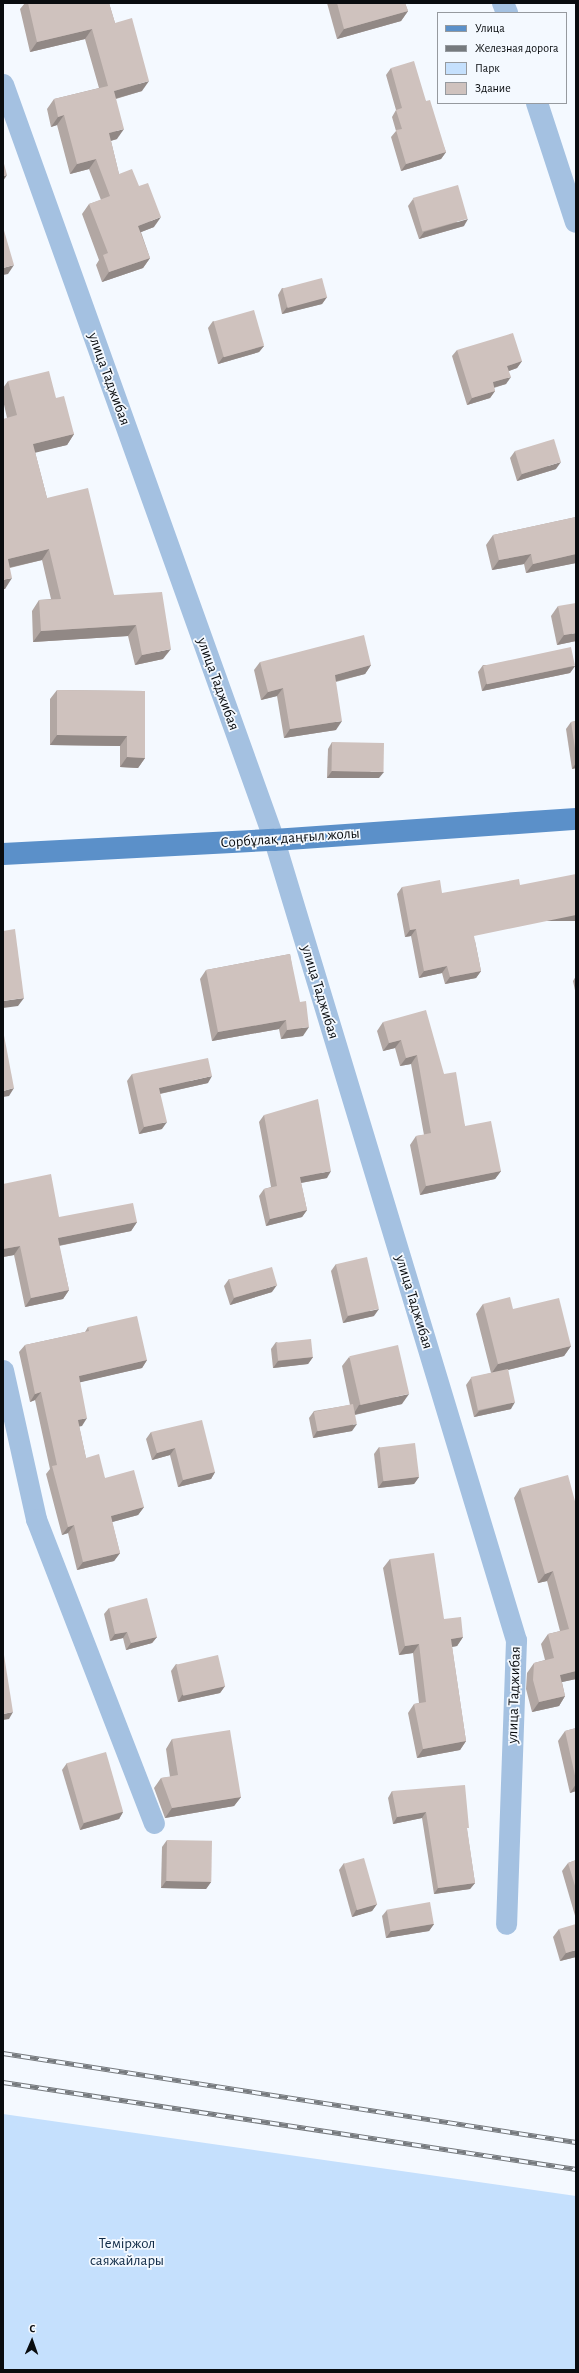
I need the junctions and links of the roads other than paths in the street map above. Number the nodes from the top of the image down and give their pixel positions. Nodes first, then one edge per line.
1 (3, 84) edge
2 (537, 104) edge
3 (576, 222) edge
4 (576, 819) edge
5 (274, 840) junction
6 (3, 854) edge
7 (3, 1370) edge
8 (154, 1823) dead end
9 (506, 1924) dead end

1 - 5 street, улица Таджибая
2 - 3 street
4 - 5 main road, Сорбұлақ даңғыл жолы
5 - 6 main road, Сорбұлақ даңғыл жолы
5 - 9 street, улица Таджибая
7 - 8 street

